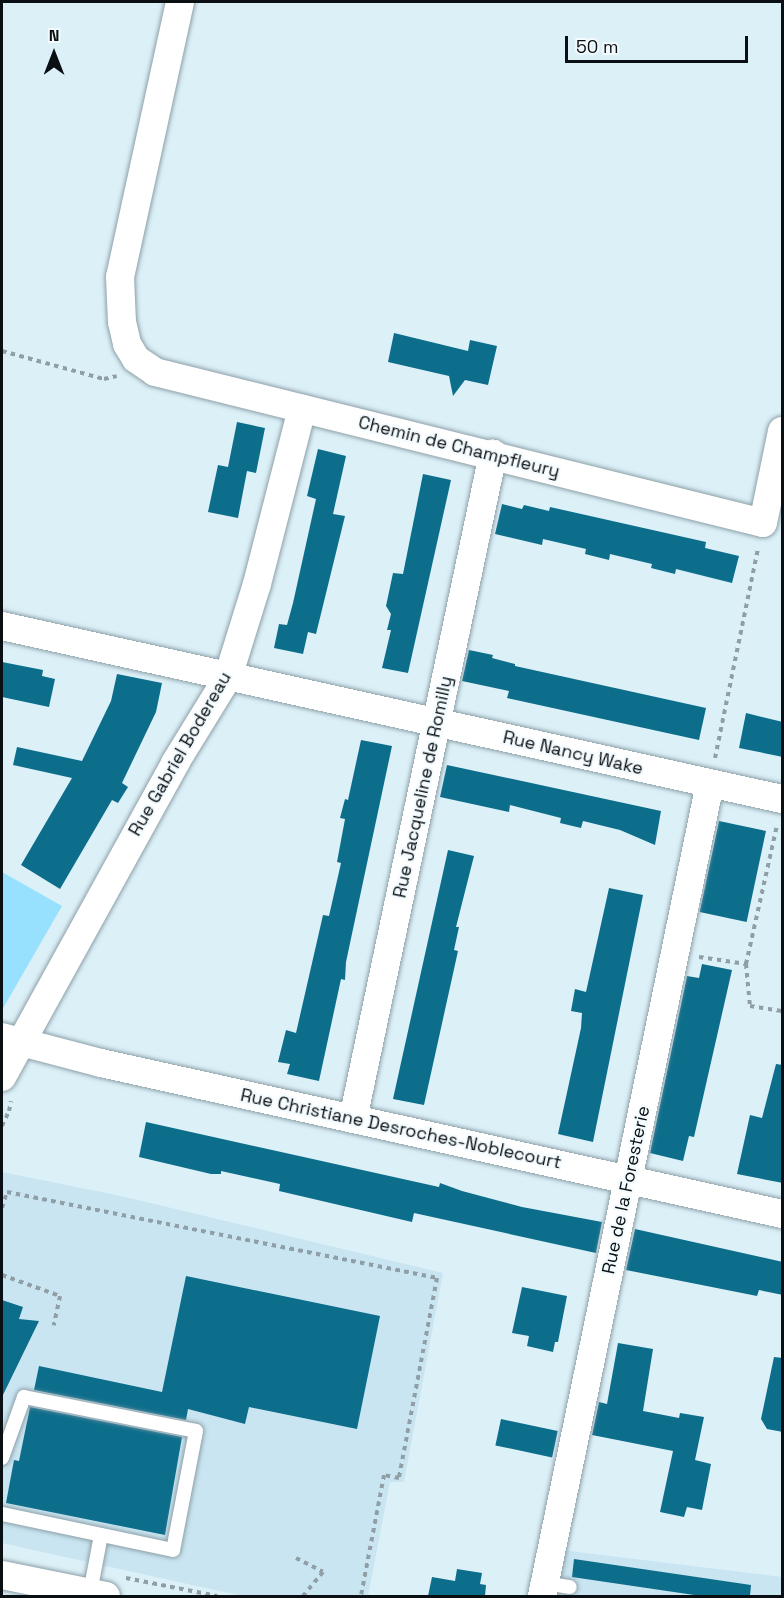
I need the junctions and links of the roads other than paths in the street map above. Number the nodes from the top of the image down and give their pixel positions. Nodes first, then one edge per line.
1 (180, 2) edge
2 (302, 409) junction
3 (783, 431) edge
4 (493, 454) junction
5 (2, 626) edge
6 (228, 677) junction
7 (437, 723) junction
8 (710, 783) junction
9 (781, 806) edge
10 (10, 1039) edge
11 (2, 1077) edge
12 (353, 1119) junction
13 (628, 1180) junction
14 (783, 1214) edge
15 (2, 1458) edge
16 (2, 1514) edge
17 (101, 1536) junction
18 (2, 1575) edge
19 (552, 1589) edge
20 (98, 1595) edge

1 - 2 street, Chemin de Champfleury
2 - 4 street, Chemin de Champfleury
2 - 6 street, Rue Gabriel Bodereau
3 - 4 street, Chemin de Champfleury
4 - 7 street, Rue Jacqueline de Romilly
5 - 6 street, Rue Nancy Wake
6 - 7 street, Rue Nancy Wake
6 - 10 street, Rue Gabriel Bodereau
7 - 8 street, Rue Nancy Wake
7 - 12 street, Rue Jacqueline de Romilly
8 - 9 street, Rue Nancy Wake
8 - 13 street, Rue de la Foresterie
10 - 11 street, Rue Gabriel Bodereau
10 - 12 street, Rue Christiane Desroches-Noblecourt
12 - 13 street, Rue Christiane Desroches-Noblecourt
13 - 14 street, Rue Christiane Desroches-Noblecourt
13 - 19 street, Rue de la Foresterie
15 - 17 lane
16 - 17 lane
17 - 20 lane
18 - 20 street

